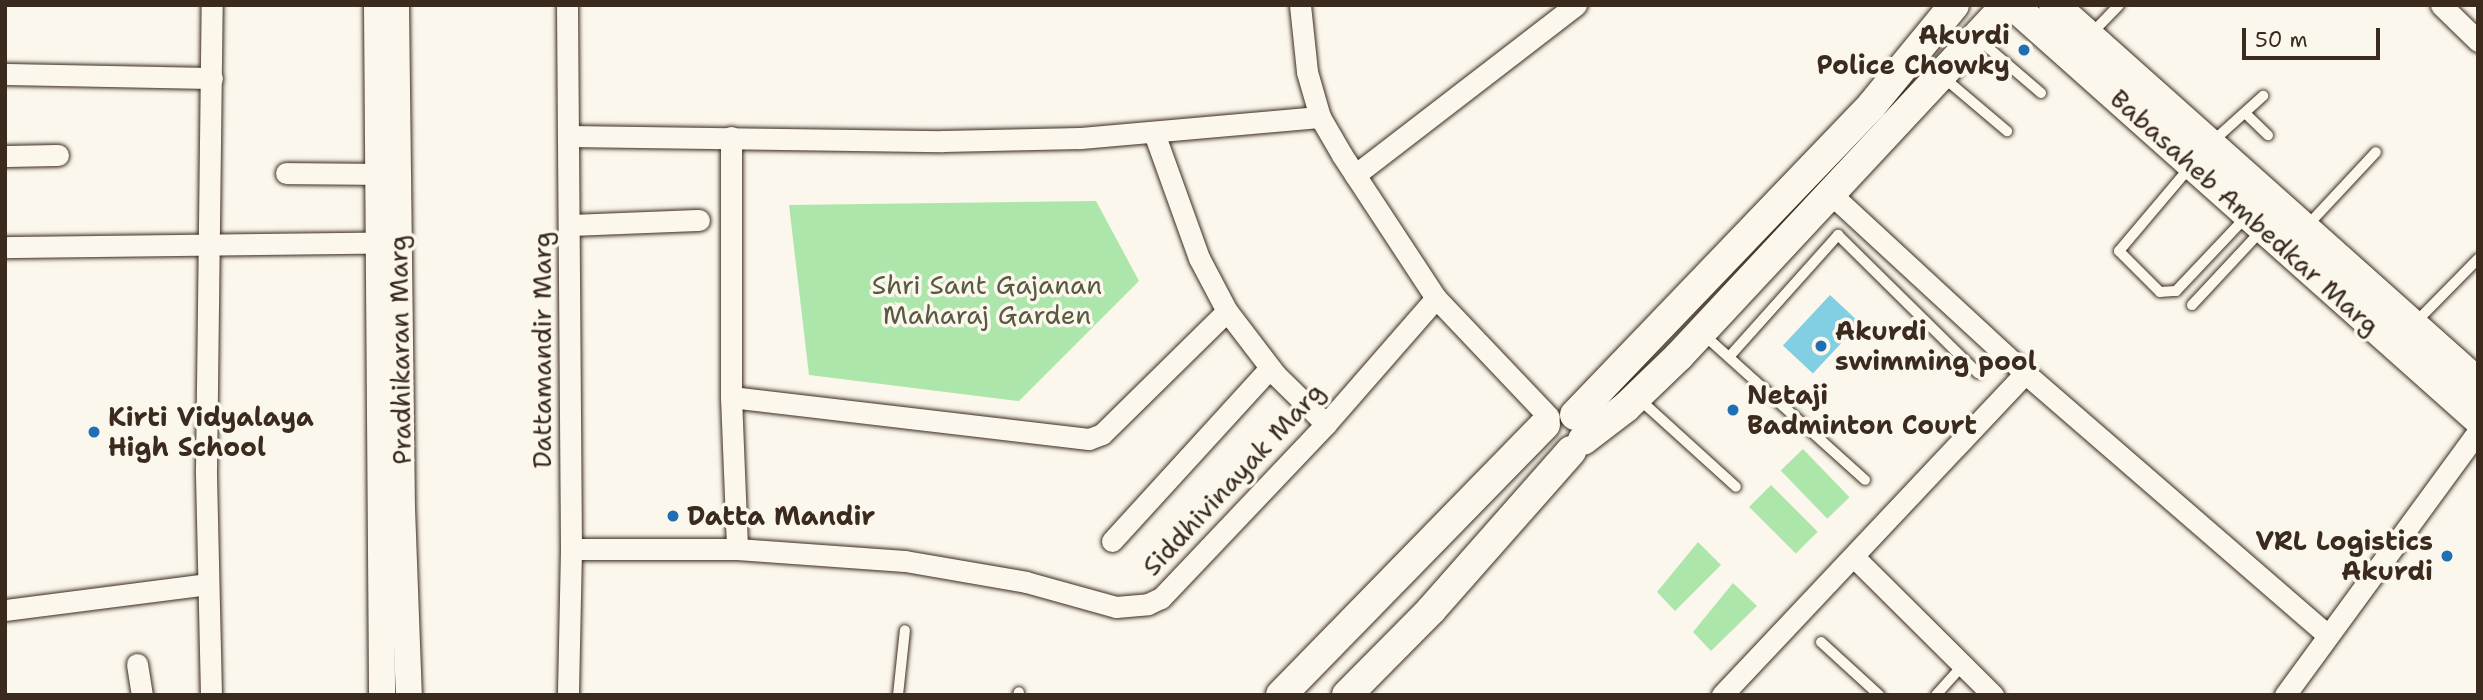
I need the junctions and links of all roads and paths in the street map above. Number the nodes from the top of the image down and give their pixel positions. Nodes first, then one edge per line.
1 (212, 5) edge
2 (377, 5) edge
3 (396, 5) edge
4 (567, 5) edge
5 (1300, 5) edge
6 (1576, 5) edge
7 (1954, 5) edge
8 (2054, 5) edge
9 (2119, 5) edge
10 (2441, 5) edge
11 (2006, 6) edge
12 (2089, 36) junction
13 (1976, 37) junction
14 (2478, 41) edge
15 (5, 74) edge
16 (1941, 75) junction
17 (212, 78) junction
18 (2041, 93) dead end
19 (2263, 96) dead end
20 (2245, 113) junction
21 (1320, 117) junction
22 (2007, 131) dead end
23 (1154, 133) junction
24 (2268, 135) dead end
25 (568, 136) junction
26 (731, 137) junction
27 (2376, 152) dead end
28 (2201, 154) junction
29 (5, 156) edge
30 (58, 156) dead end
31 (286, 173) dead end
32 (377, 174) junction
33 (1355, 175) junction
34 (1832, 195) junction
35 (699, 220) dead end
36 (2256, 221) junction
37 (569, 225) junction
38 (2305, 228) junction
39 (388, 242) junction
40 (211, 244) junction
41 (5, 247) edge
42 (2478, 259) edge
43 (1436, 298) junction
44 (2192, 305) dead end
45 (1227, 311) junction
46 (2413, 325) junction
47 (1701, 332) junction
48 (1729, 357) junction
49 (1270, 368) junction
50 (1978, 373) dead end
51 (2025, 373) junction
52 (2475, 374) edge
53 (1636, 396) junction
54 (731, 397) junction
55 (2478, 419) edge
56 (1326, 424) junction
57 (1564, 430) junction
58 (2478, 431) edge
59 (1866, 480) dead end
60 (1736, 487) dead end
61 (1112, 541) dead end
62 (571, 549) junction
63 (737, 549) junction
64 (1854, 557) junction
65 (207, 584) junction
66 (5, 610) edge
67 (905, 630) dead end
68 (2328, 635) junction
69 (1821, 642) dead end
70 (137, 664) dead end
71 (1963, 665) junction
72 (142, 695) edge
73 (211, 695) edge
74 (382, 695) edge
75 (409, 695) edge
76 (568, 695) edge
77 (898, 695) edge
78 (1281, 695) edge
79 (1347, 695) edge
80 (1722, 695) edge
81 (1879, 695) edge
82 (1936, 695) edge
83 (1993, 695) edge
84 (2284, 695) edge

1 - 17 street
2 - 32 street, Pradhikaran Marg
3 - 39 street, Pradhikaran Marg
4 - 25 street, Dattamandir Marg
5 - 21 street
6 - 33 street
7 - 57 main road, Babasaheb Ambedkar Marg
8 - 12 main road, Babasaheb Ambedkar Marg
9 - 12 lane
10 - 14 street
11 - 13 main road, Babasaheb Ambedkar Marg
11 - 28 main road, Babasaheb Ambedkar Marg
12 - 28 main road, Babasaheb Ambedkar Marg
13 - 16 main road, Babasaheb Ambedkar Marg
13 - 18 lane
15 - 17 street
16 - 22 lane
16 - 34 main road, Babasaheb Ambedkar Marg
17 - 40 street
19 - 20 lane
20 - 24 lane
20 - 28 lane
21 - 23 street
21 - 33 street
23 - 26 street
23 - 45 street
25 - 26 street
25 - 37 street, Dattamandir Marg
26 - 54 street
27 - 38 lane
28 - 36 main road, Babasaheb Ambedkar Marg
28 - 36 lane
28 - 38 main road, Babasaheb Ambedkar Marg
29 - 30 street
31 - 32 street
32 - 39 street, Pradhikaran Marg
33 - 43 street
34 - 47 main road, Babasaheb Ambedkar Marg
34 - 51 street
35 - 37 street
36 - 44 lane
36 - 55 main road, Babasaheb Ambedkar Marg
37 - 62 street, Dattamandir Marg
38 - 46 main road, Babasaheb Ambedkar Marg
39 - 40 street
39 - 74 street, Pradhikaran Marg
39 - 75 street, Pradhikaran Marg
40 - 41 street
40 - 65 street
42 - 46 lane
43 - 56 street, Siddhivinayak Marg
43 - 57 street
45 - 49 street
45 - 54 street
46 - 52 main road, Babasaheb Ambedkar Marg
47 - 48 lane
47 - 53 main road, Babasaheb Ambedkar Marg
48 - 50 lane
48 - 59 lane
49 - 56 street
49 - 61 street
51 - 64 street
51 - 68 street
53 - 57 main road, Babasaheb Ambedkar Marg
53 - 60 lane
54 - 63 street
56 - 63 street, Siddhivinayak Marg
57 - 78 main road, Babasaheb Ambedkar Marg
57 - 79 main road, Babasaheb Ambedkar Marg
58 - 68 street
62 - 63 street, Siddhivinayak Marg
62 - 76 street, Dattamandir Marg
64 - 71 street
64 - 80 street
65 - 66 street
65 - 73 street
67 - 77 lane
68 - 84 street
69 - 81 lane
70 - 72 street
71 - 82 lane
71 - 83 street

